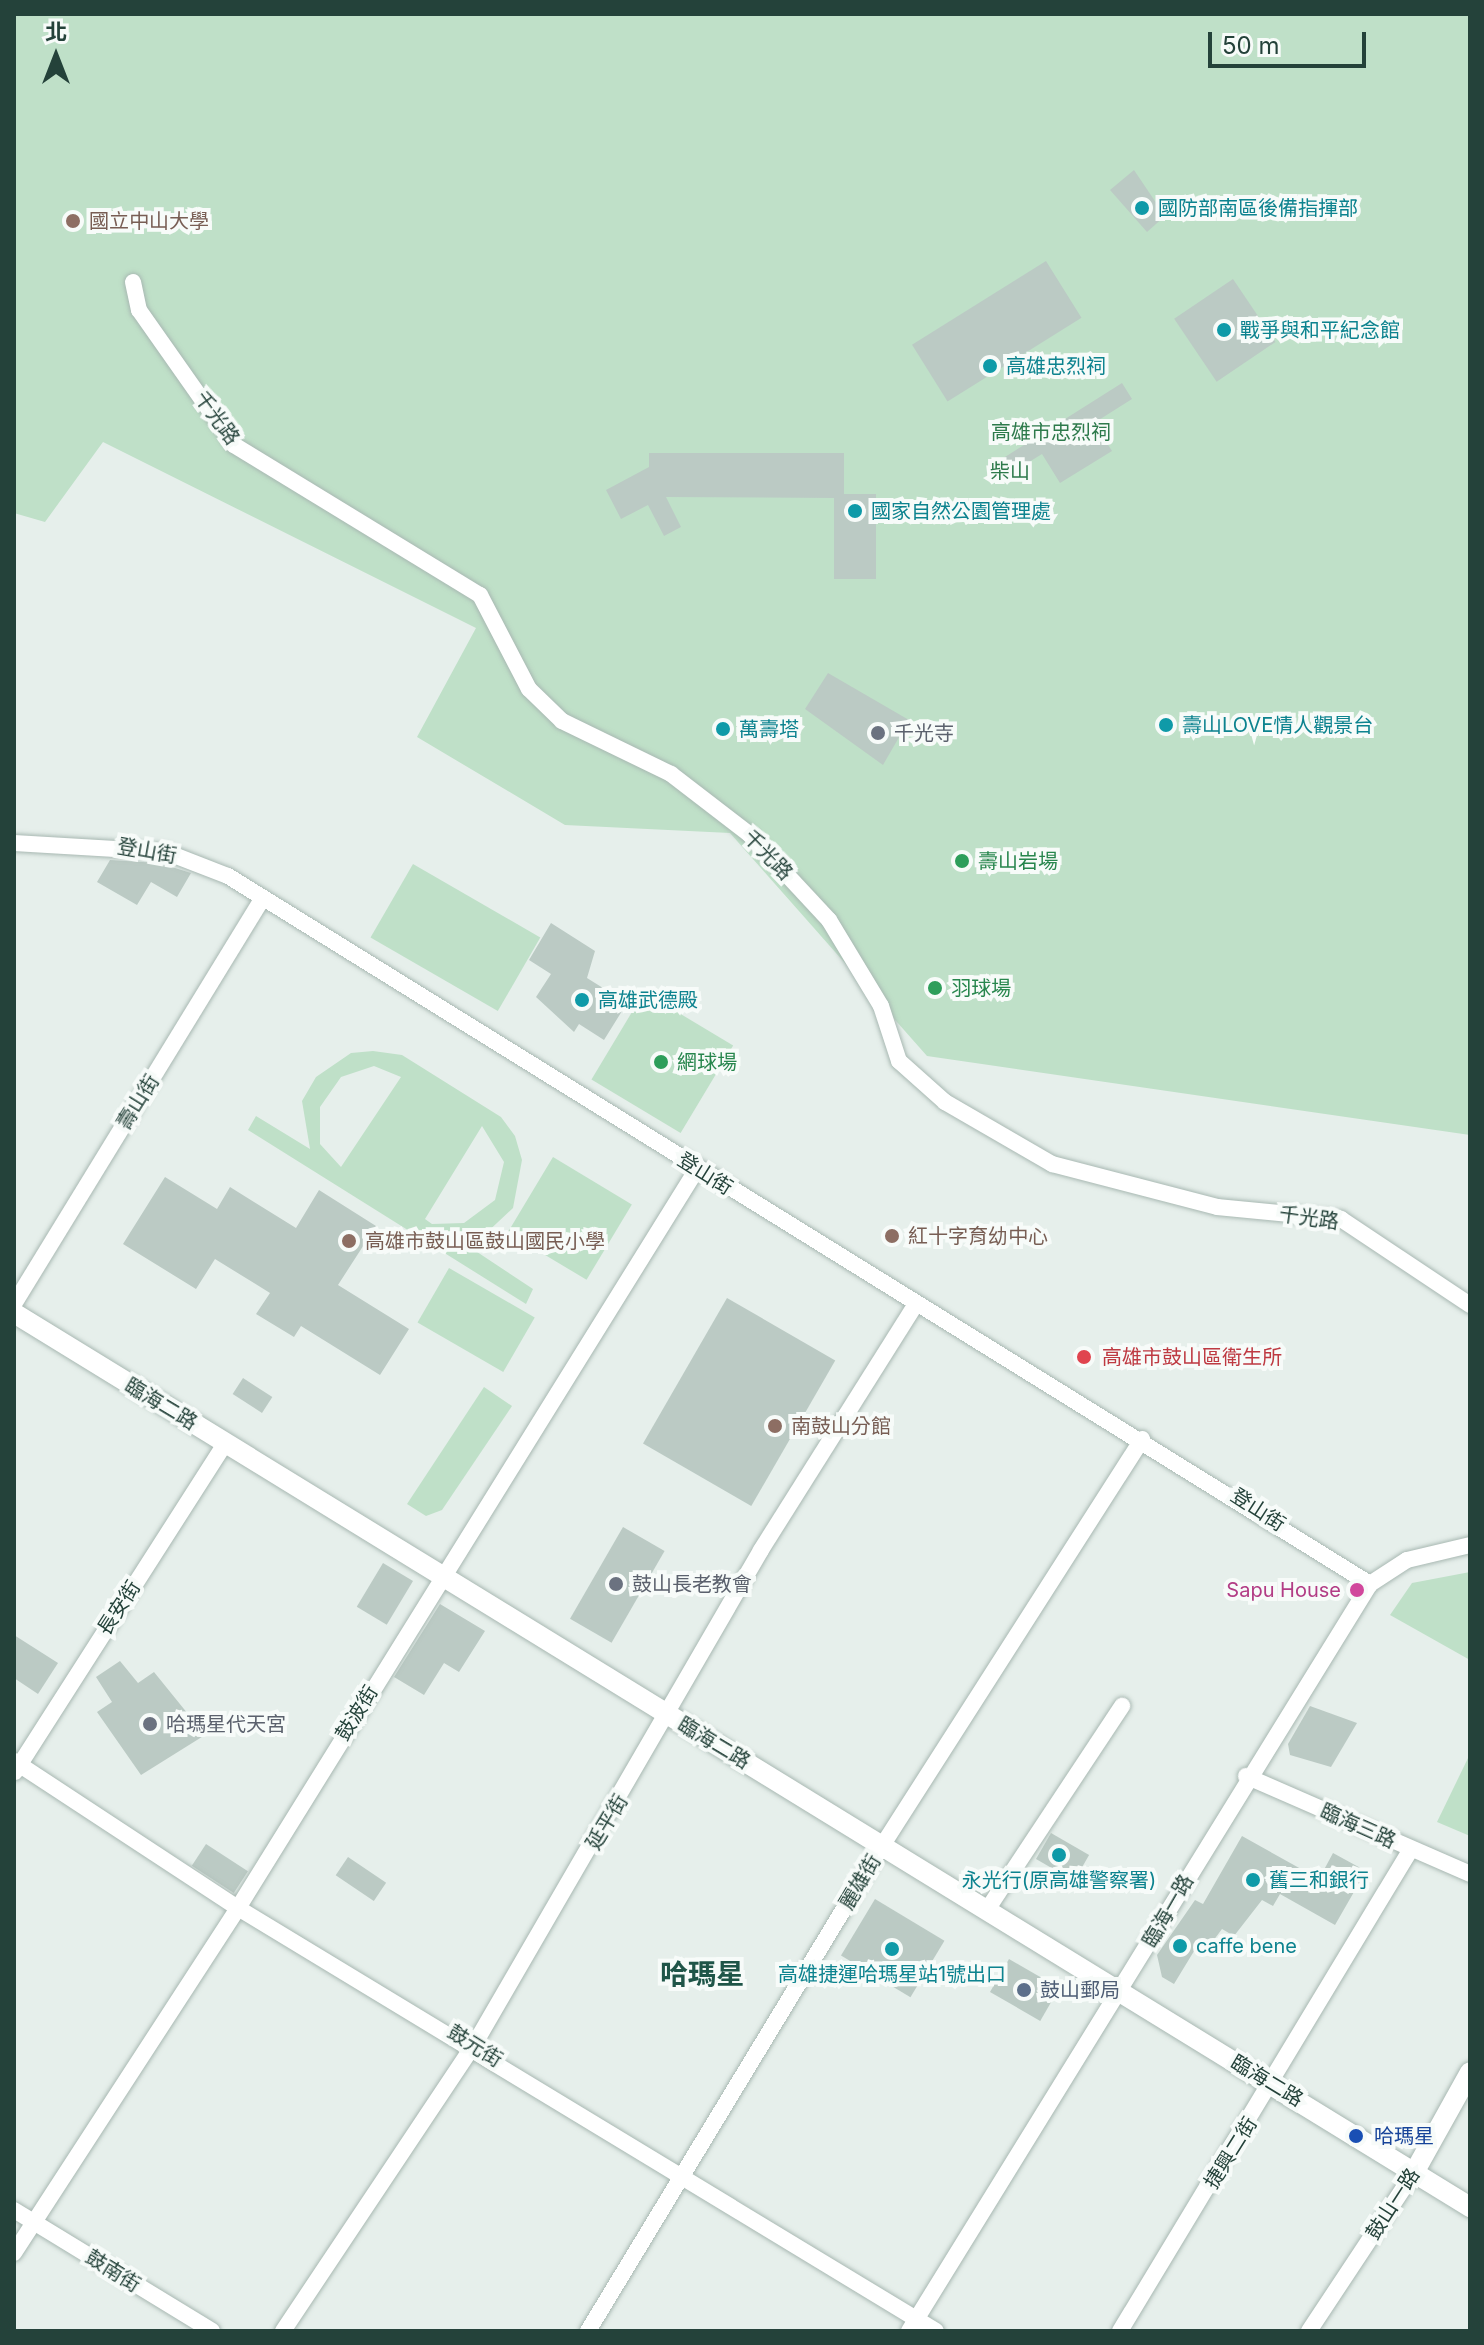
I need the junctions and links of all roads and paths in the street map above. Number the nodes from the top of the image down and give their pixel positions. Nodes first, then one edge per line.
1 (133, 282) dead end
2 (14, 843) edge
3 (262, 900) junction
4 (697, 1169) junction
5 (14, 1304) edge
6 (916, 1304) junction
7 (1470, 1305) edge
8 (14, 1313) edge
9 (1142, 1439) junction
10 (225, 1443) junction
11 (1470, 1545) edge
12 (443, 1576) junction
13 (1370, 1584) junction
14 (1122, 1706) dead end
15 (670, 1716) junction
16 (16, 1766) edge
17 (1246, 1776) junction
18 (882, 1846) junction
19 (1411, 1849) junction
20 (1470, 1874) edge
21 (238, 1908) junction
22 (987, 1910) junction
23 (1120, 1991) junction
24 (474, 2045) junction
25 (1470, 2072) edge
26 (1273, 2084) junction
27 (1415, 2171) junction
28 (685, 2176) junction
29 (1470, 2207) edge
30 (14, 2210) edge
31 (33, 2222) junction
32 (14, 2253) edge
33 (912, 2325) edge
34 (212, 2331) edge
35 (283, 2331) edge
36 (588, 2331) edge
37 (936, 2331) edge
38 (1120, 2331) edge
39 (1309, 2331) edge

1 - 7 street, 千光路
2 - 3 street, 登山街
3 - 4 street, 登山街
3 - 5 street, 壽山街
4 - 6 street, 登山街
4 - 12 street, 鼓波街
6 - 9 street, 登山街
6 - 15 street, 延平街
8 - 10 street, 臨海二路
9 - 13 street, 登山街
9 - 18 street, 麗雄街
10 - 12 street, 臨海二路
10 - 16 street, 長安街
11 - 13 street, 臨海一路
12 - 15 street, 臨海二路
12 - 21 street, 鼓波街
13 - 17 street, 臨海一路
14 - 22 street
15 - 18 street, 臨海二路
15 - 24 street, 延平街
16 - 21 street, 鼓元街
17 - 19 street, 臨海三路
17 - 23 street, 臨海一路
18 - 22 street, 臨海二路
18 - 28 street, 麗雄街
19 - 20 street, 臨海三路
19 - 26 street, 捷興二街
21 - 24 street, 鼓元街
21 - 31 street, 鼓波街
22 - 23 street, 臨海二路
23 - 26 street, 臨海二路
23 - 33 street, 臨海一路
24 - 28 street, 鼓元街
24 - 35 street, 延平街
25 - 27 street, 鼓山一路
26 - 27 street, 臨海二路
26 - 38 street, 捷興二街
27 - 29 street, 臨海二路
27 - 39 street, 鼓山一路
28 - 33 street, 鼓元街
28 - 36 street, 麗雄街
30 - 31 street, 鼓南街
31 - 32 street, 鼓波街
31 - 34 street, 鼓南街
33 - 37 street, 鼓元街

